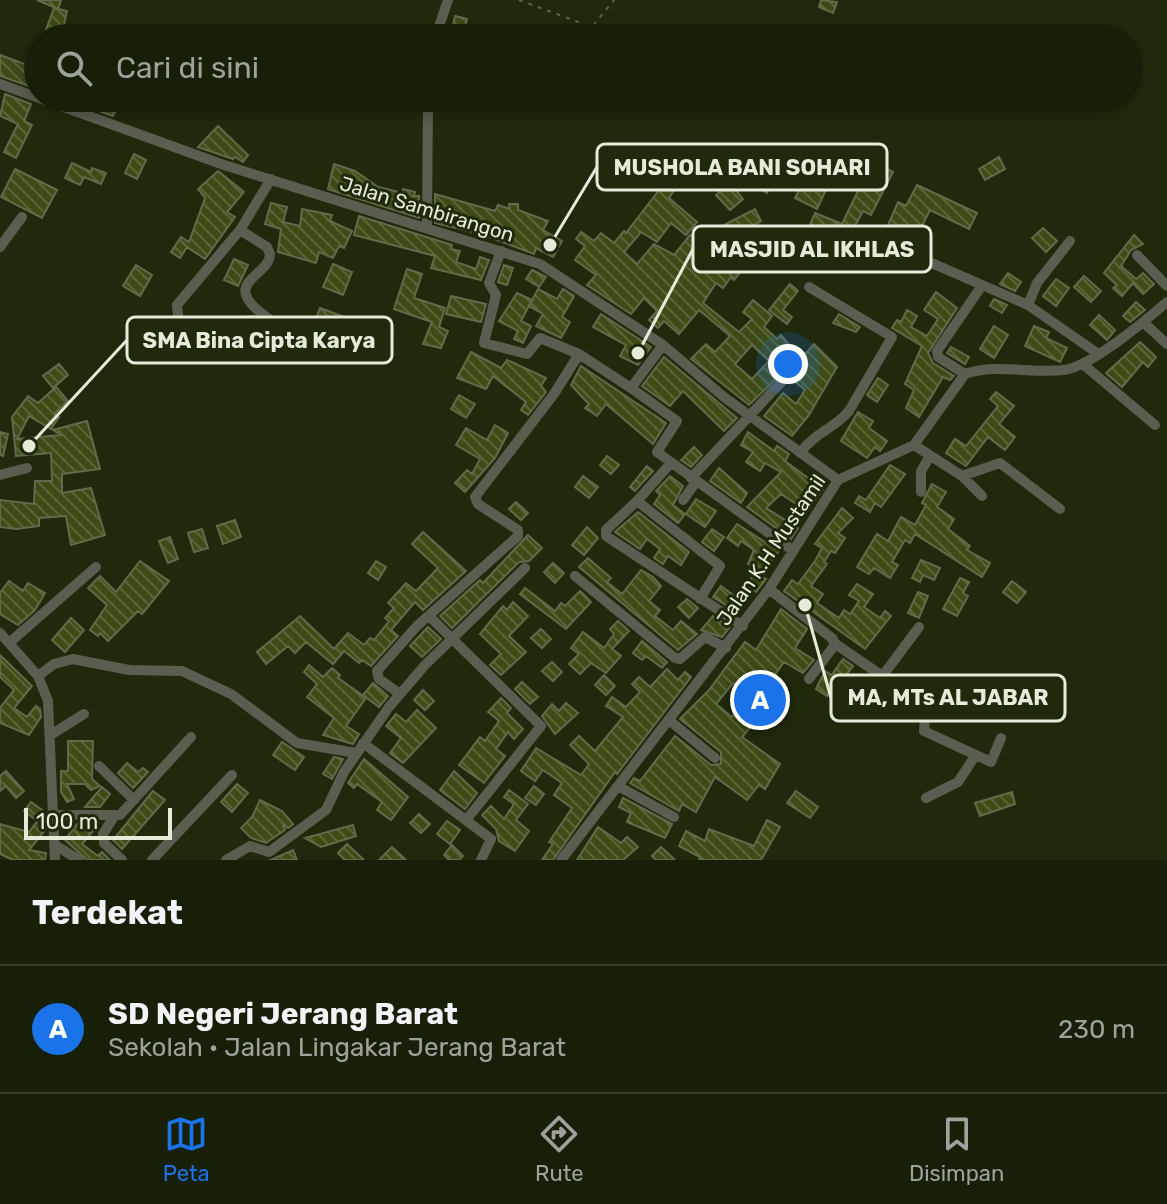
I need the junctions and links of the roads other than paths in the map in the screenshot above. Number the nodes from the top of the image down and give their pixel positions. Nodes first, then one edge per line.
1 (448, 0) edge
2 (440, 24) edge
3 (0, 84) edge
4 (24, 92) edge
5 (80, 112) edge
6 (428, 112) edge
7 (271, 179) junction
8 (22, 217) dead end
9 (427, 229) junction
10 (240, 230) junction
11 (1070, 241) dead end
12 (0, 247) edge
13 (501, 251) junction
14 (1137, 255) dead end
15 (920, 258) dead end
16 (1167, 286) edge
17 (809, 287) dead end
18 (981, 287) junction
19 (1167, 302) edge
20 (1028, 305) junction
21 (268, 318) dead end
22 (1143, 322) junction
23 (179, 327) dead end
24 (1153, 331) junction
25 (1167, 331) edge
26 (1167, 344) edge
27 (663, 345) junction
28 (1097, 353) junction
29 (579, 354) junction
30 (1084, 365) junction
31 (965, 374) junction
32 (785, 378) dead end
33 (631, 388) junction
34 (750, 416) junction
35 (1155, 425) dead end
36 (914, 445) junction
37 (800, 453) junction
38 (930, 456) junction
39 (671, 463) junction
40 (27, 468) dead end
41 (0, 475) edge
42 (962, 476) junction
43 (693, 480) junction
44 (838, 480) junction
45 (921, 492) dead end
46 (982, 496) dead end
47 (683, 500) dead end
48 (637, 501) junction
49 (1060, 509) dead end
50 (792, 550) junction
51 (96, 567) dead end
52 (525, 568) dead end
53 (575, 576) dead end
54 (769, 589) junction
55 (700, 599) junction
56 (429, 616) junction
57 (743, 626) junction
58 (919, 627) dead end
59 (0, 633) edge
60 (453, 637) junction
61 (9, 643) junction
62 (834, 643) junction
63 (726, 648) junction
64 (884, 674) junction
65 (38, 676) junction
66 (809, 679) dead end
67 (400, 694) junction
68 (84, 714) dead end
69 (670, 721) junction
70 (52, 734) junction
71 (191, 737) dead end
72 (1001, 738) dead end
73 (363, 743) junction
74 (356, 753) junction
75 (975, 756) junction
76 (715, 758) dead end
77 (99, 766) dead end
78 (232, 775) dead end
79 (618, 786) junction
80 (926, 798) dead end
81 (134, 800) junction
82 (55, 815) junction
83 (674, 817) dead end
84 (113, 818) junction
85 (467, 819) junction
86 (55, 845) junction
87 (55, 860) edge
88 (79, 860) edge
89 (122, 860) edge
90 (152, 860) edge
91 (226, 860) edge
92 (481, 860) edge
93 (561, 860) edge

1 - 2 street
3 - 4 street, Jalan Sambirangon
5 - 7 street, Jalan Sambirangon
6 - 9 street
7 - 9 street, Jalan Sambirangon
7 - 10 street
8 - 12 street
9 - 13 street, Jalan Sambirangon
10 - 21 street
10 - 23 street
11 - 20 street
13 - 27 street, Jalan Sambirangon
13 - 29 street
14 - 16 street
15 - 18 street
17 - 37 street
18 - 20 street
18 - 31 street
19 - 22 street
20 - 28 street
22 - 24 street
22 - 28 street
24 - 25 street
24 - 26 street
27 - 33 street
27 - 34 street, Jalan Sambirangon
28 - 30 street
29 - 33 street
29 - 56 street
30 - 31 street
30 - 35 street
31 - 36 street, Jalan K.H Mustamil
32 - 34 street
33 - 39 street
34 - 37 street, Jalan Sambirangon
34 - 43 street
36 - 38 street
36 - 44 street, Jalan K.H Mustamil
37 - 44 street, Jalan Sambirangon
38 - 42 street
38 - 45 street
39 - 43 street
39 - 48 street
40 - 41 street
42 - 46 street
42 - 49 street
43 - 47 street
43 - 50 street
44 - 50 street, Jalan K.H Mustamil
48 - 55 street
48 - 55 street
50 - 54 street, Jalan K.H Mustamil
51 - 61 street
52 - 60 street
53 - 63 street
54 - 57 street, Jalan K.H Mustamil
54 - 62 street
55 - 57 street
56 - 60 street
56 - 67 street
57 - 63 street, Jalan K.H Mustamil
58 - 64 street
59 - 61 street
60 - 67 street
60 - 85 street
61 - 65 street
62 - 64 street
62 - 66 street
63 - 69 street, Jalan K.H Mustamil
64 - 75 street
65 - 70 street
65 - 74 street
67 - 73 street
68 - 70 street
69 - 76 street
69 - 79 street, Jalan K.H Mustamil
70 - 82 street
71 - 81 street
72 - 75 street
73 - 74 street
73 - 85 street
74 - 91 street
75 - 80 street
77 - 81 street
78 - 90 street
79 - 83 street
79 - 93 street, Jalan K.H Mustamil
81 - 84 street
82 - 84 street
82 - 86 street
84 - 89 street
85 - 92 street
86 - 87 street
86 - 88 street

